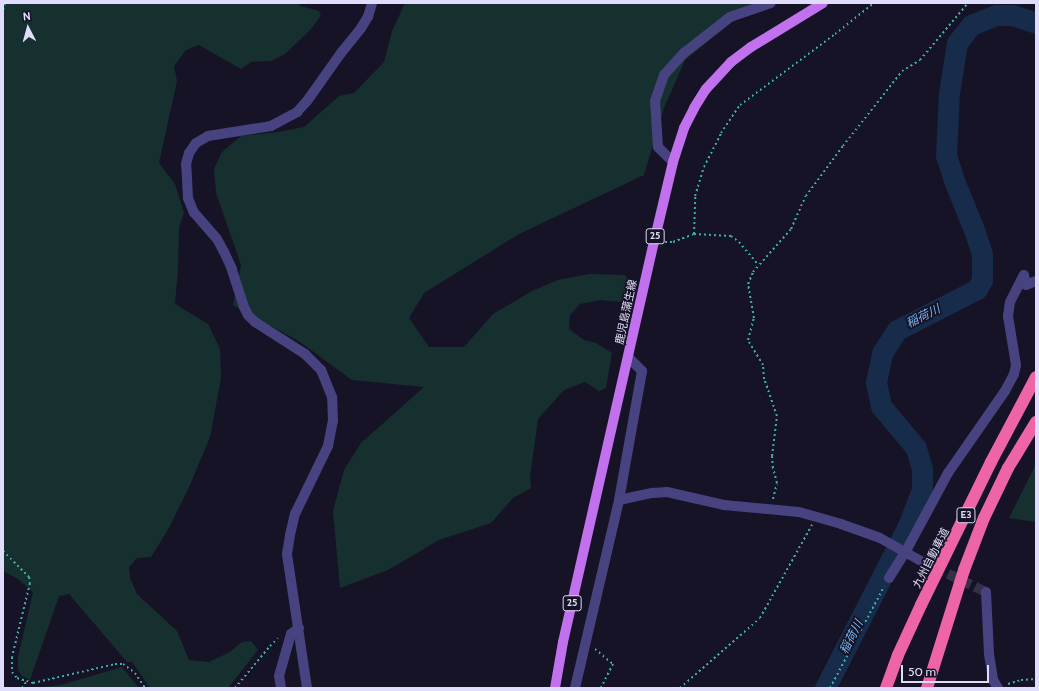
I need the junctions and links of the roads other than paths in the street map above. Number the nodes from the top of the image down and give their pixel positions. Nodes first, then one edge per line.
1 (372, 3) edge
2 (771, 3) edge
3 (823, 3) edge
4 (810, 7) edge
5 (673, 162) junction
6 (1036, 281) edge
7 (628, 357) junction
8 (1036, 377) edge
9 (1036, 422) edge
10 (619, 500) junction
11 (906, 551) junction
12 (921, 561) tunnel mouth
13 (889, 578) road end
14 (986, 592) dead end
15 (295, 631) junction
16 (281, 688) edge
17 (307, 688) edge
18 (555, 688) edge
19 (575, 688) edge
20 (886, 688) edge
21 (927, 688) edge
22 (998, 688) edge

1 - 15 street
2 - 5 street
3 - 4 main road, 鹿児島蒲生線 / 25
4 - 5 main road, 鹿児島蒲生線 / 25
5 - 7 main road, 鹿児島蒲生線 / 25
6 - 11 street
7 - 10 street
7 - 18 main road, 鹿児島蒲生線 / 25
8 - 20 highway, 九州自動車道 / E3
9 - 21 highway, E3
10 - 11 street
10 - 19 street
11 - 12 street
11 - 13 street
14 - 22 street
15 - 16 street
15 - 17 street

